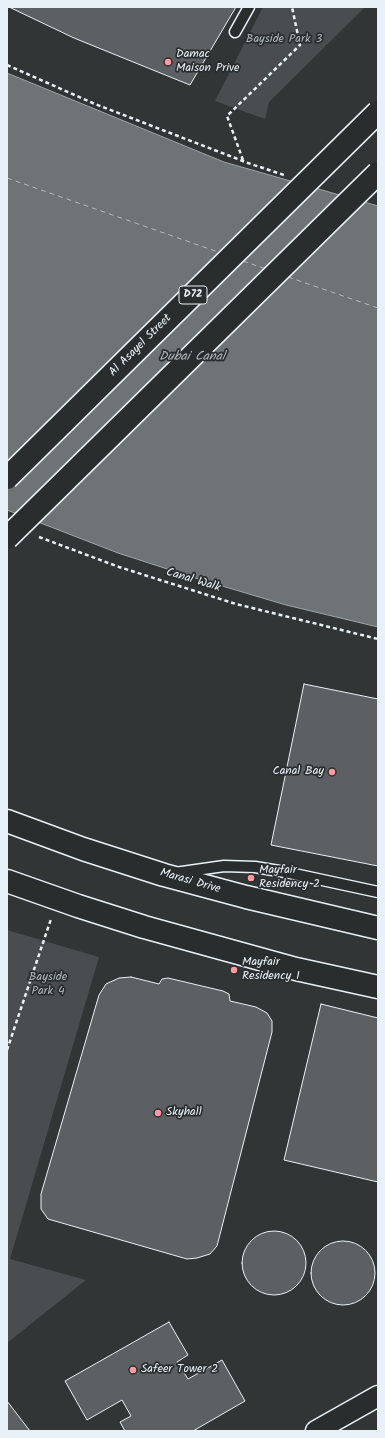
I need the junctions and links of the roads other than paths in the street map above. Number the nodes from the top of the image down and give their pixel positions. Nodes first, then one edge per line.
1 (249, 7) edge
2 (235, 32) dead end
3 (378, 112) edge
4 (378, 173) edge
5 (7, 478) edge
6 (7, 538) edge
7 (7, 821) edge
8 (164, 875) junction
9 (7, 881) edge
10 (378, 892) edge
11 (378, 928) edge
12 (378, 987) edge
13 (378, 1396) edge
14 (316, 1431) edge

1 - 2 lane
3 - 5 main road, Al Asayel Street / D72, bridge
4 - 6 main road, bridge
7 - 8 main road, Marasi Drive
8 - 10 lane
8 - 11 main road, Marasi Drive
9 - 12 main road
13 - 14 street

